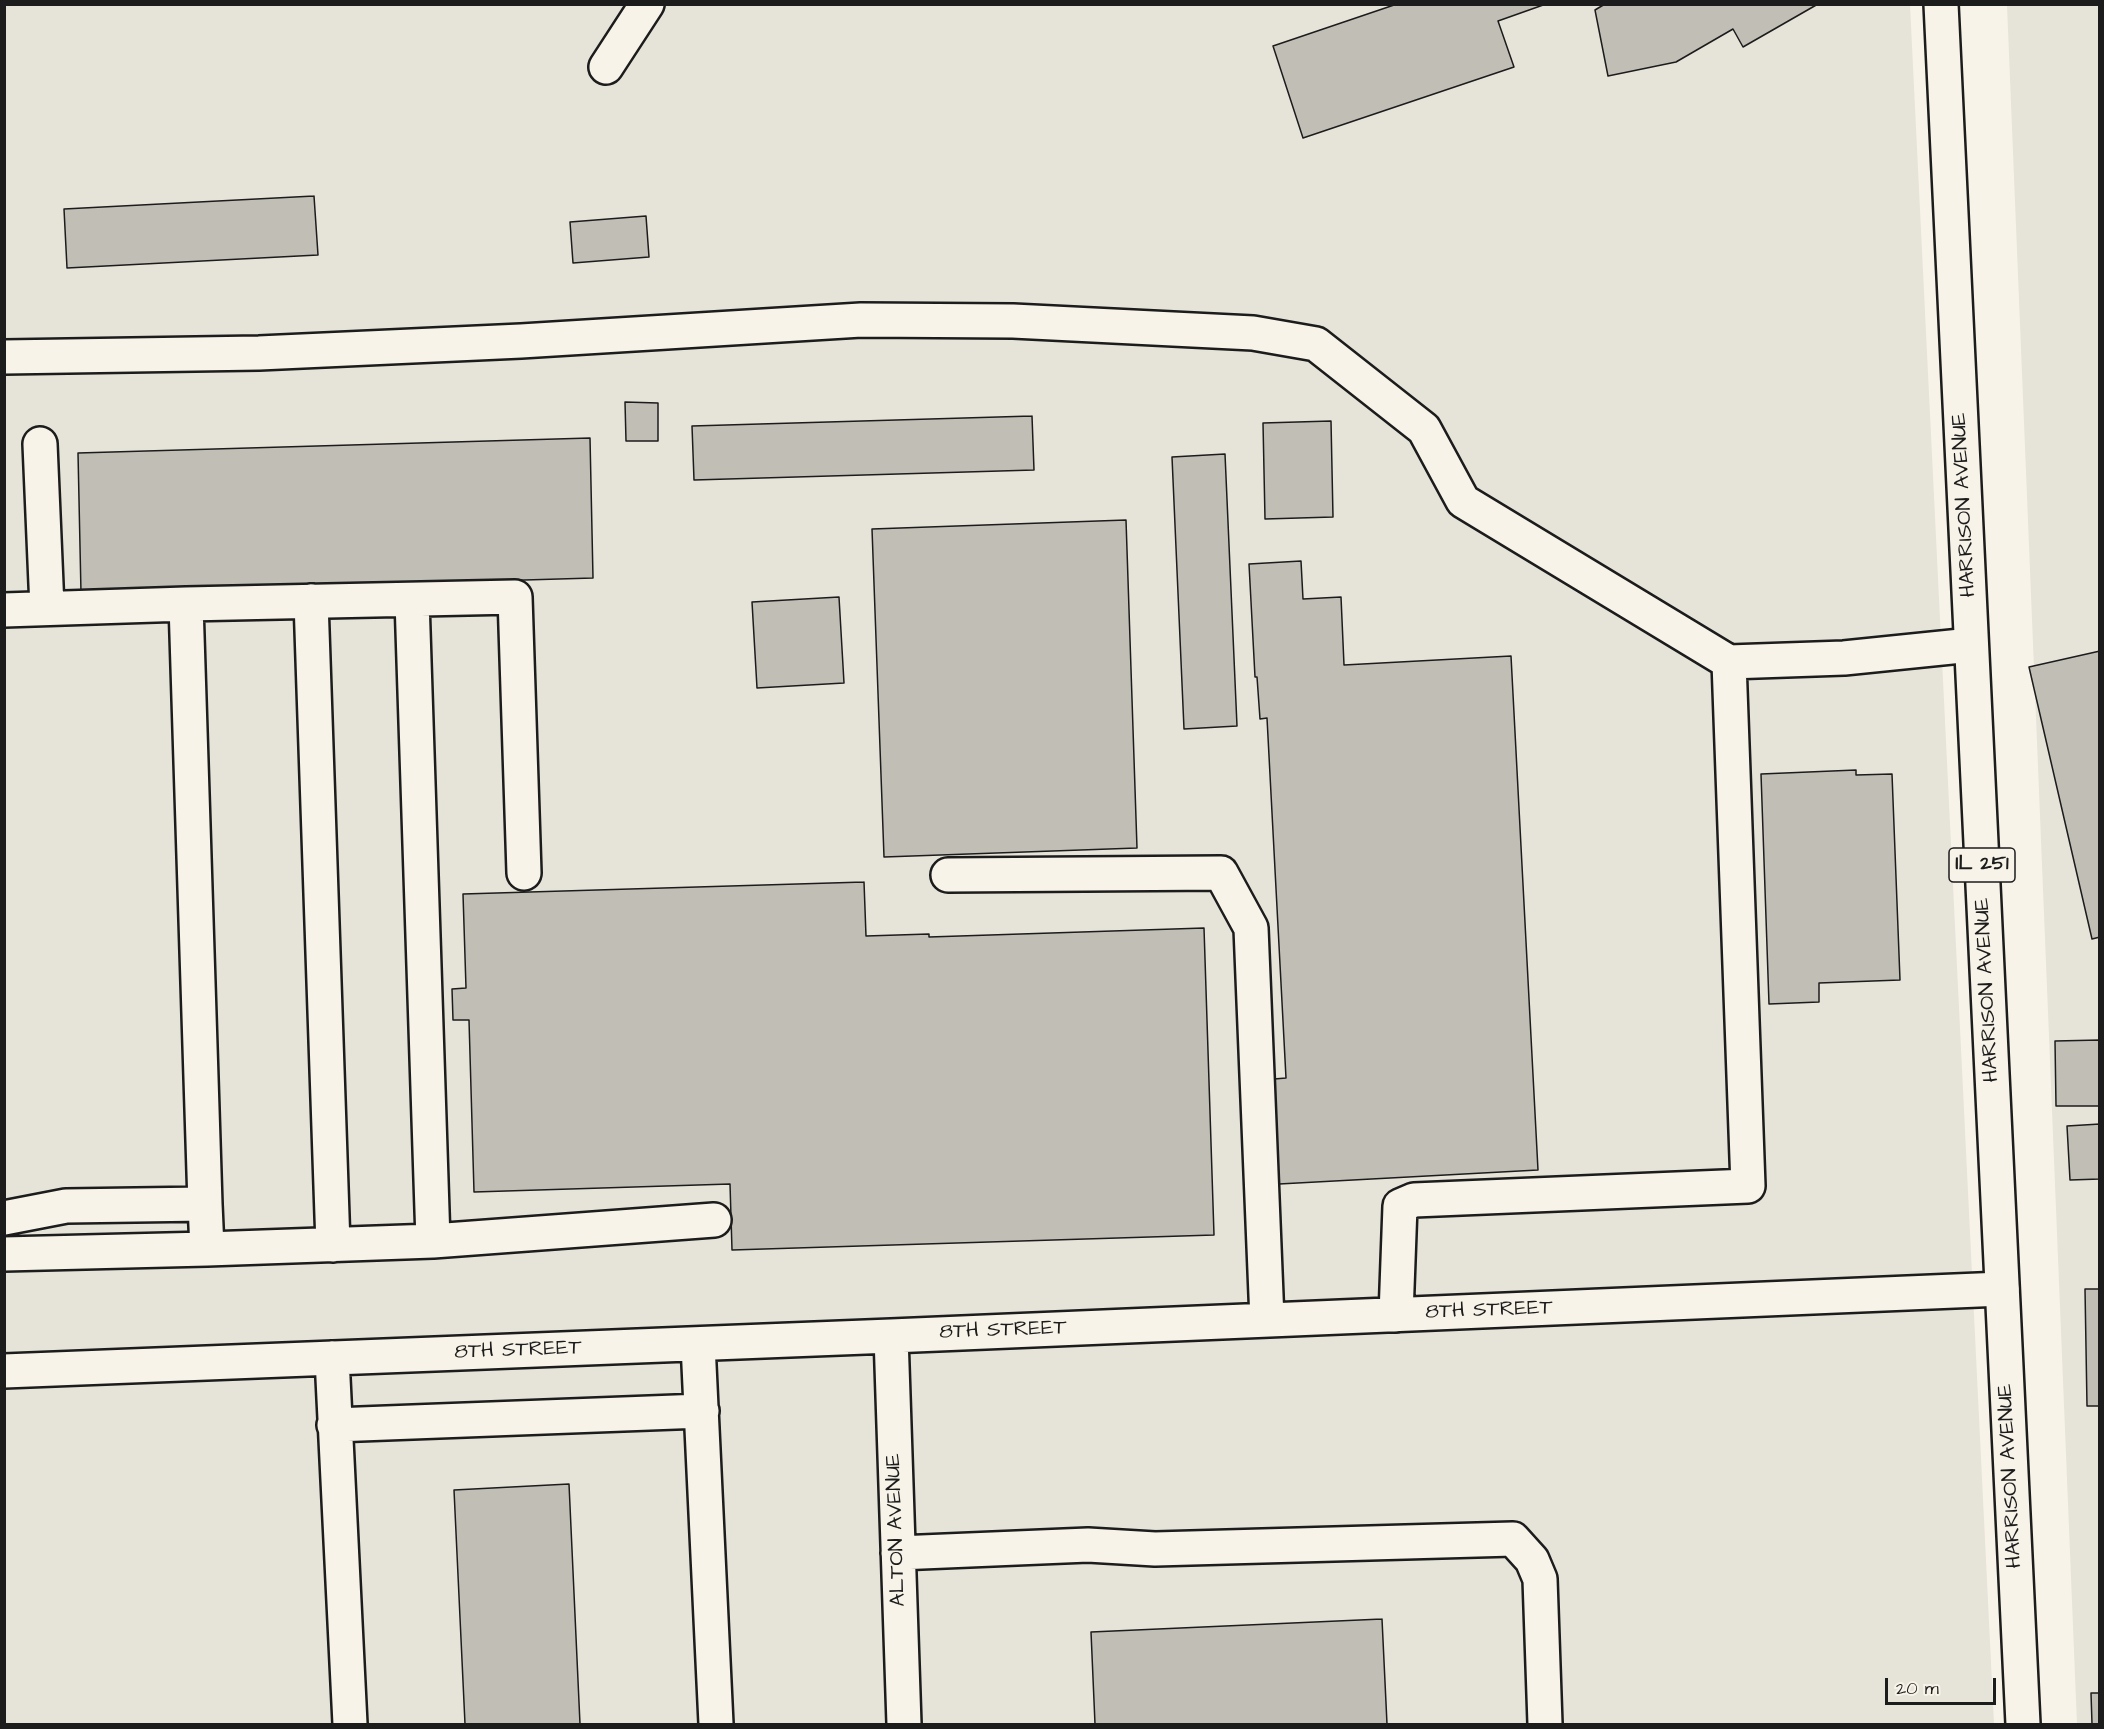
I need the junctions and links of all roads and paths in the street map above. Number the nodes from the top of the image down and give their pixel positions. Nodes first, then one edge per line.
1 (647, 4) edge
2 (1941, 4) edge
3 (606, 67) dead end
4 (4, 357) edge
5 (40, 444) dead end
6 (412, 600) junction
7 (311, 601) junction
8 (186, 604) junction
9 (47, 608) junction
10 (4, 610) edge
11 (1971, 645) junction
12 (1730, 662) junction
13 (524, 873) dead end
14 (948, 875) dead end
15 (206, 1204) junction
16 (4, 1218) edge
17 (714, 1220) dead end
18 (433, 1241) junction
19 (333, 1245) junction
20 (207, 1249) junction
21 (4, 1254) edge
22 (2002, 1289) junction
23 (1396, 1315) junction
24 (1267, 1320) junction
25 (891, 1336) junction
26 (699, 1344) junction
27 (332, 1358) junction
28 (4, 1371) edge
29 (702, 1411) junction
30 (334, 1425) junction
31 (898, 1553) junction
32 (350, 1725) edge
33 (716, 1725) edge
34 (904, 1725) edge
35 (1545, 1725) edge
36 (2023, 1725) edge

1 - 3 street
2 - 11 street, HARRISON AVENUE / IL 251
4 - 12 street
5 - 9 street
6 - 7 street
6 - 13 street
6 - 18 street
7 - 8 street
7 - 19 street
8 - 9 street
8 - 15 street
9 - 10 street
11 - 12 street
11 - 22 street, HARRISON AVENUE / IL 251
12 - 23 street
14 - 24 street
15 - 16 street
15 - 20 street
17 - 18 street
18 - 19 street
19 - 20 street
20 - 21 street
22 - 23 street, 8TH STREET
22 - 36 street, HARRISON AVENUE / IL 251
23 - 24 street, 8TH STREET
24 - 25 street, 8TH STREET
25 - 26 street, 8TH STREET
25 - 31 street, ALTON AVENUE
26 - 27 street, 8TH STREET
26 - 29 street
27 - 28 street, 8TH STREET
27 - 30 street
29 - 30 street
29 - 33 street
30 - 32 street
31 - 34 street, ALTON AVENUE
31 - 35 street

